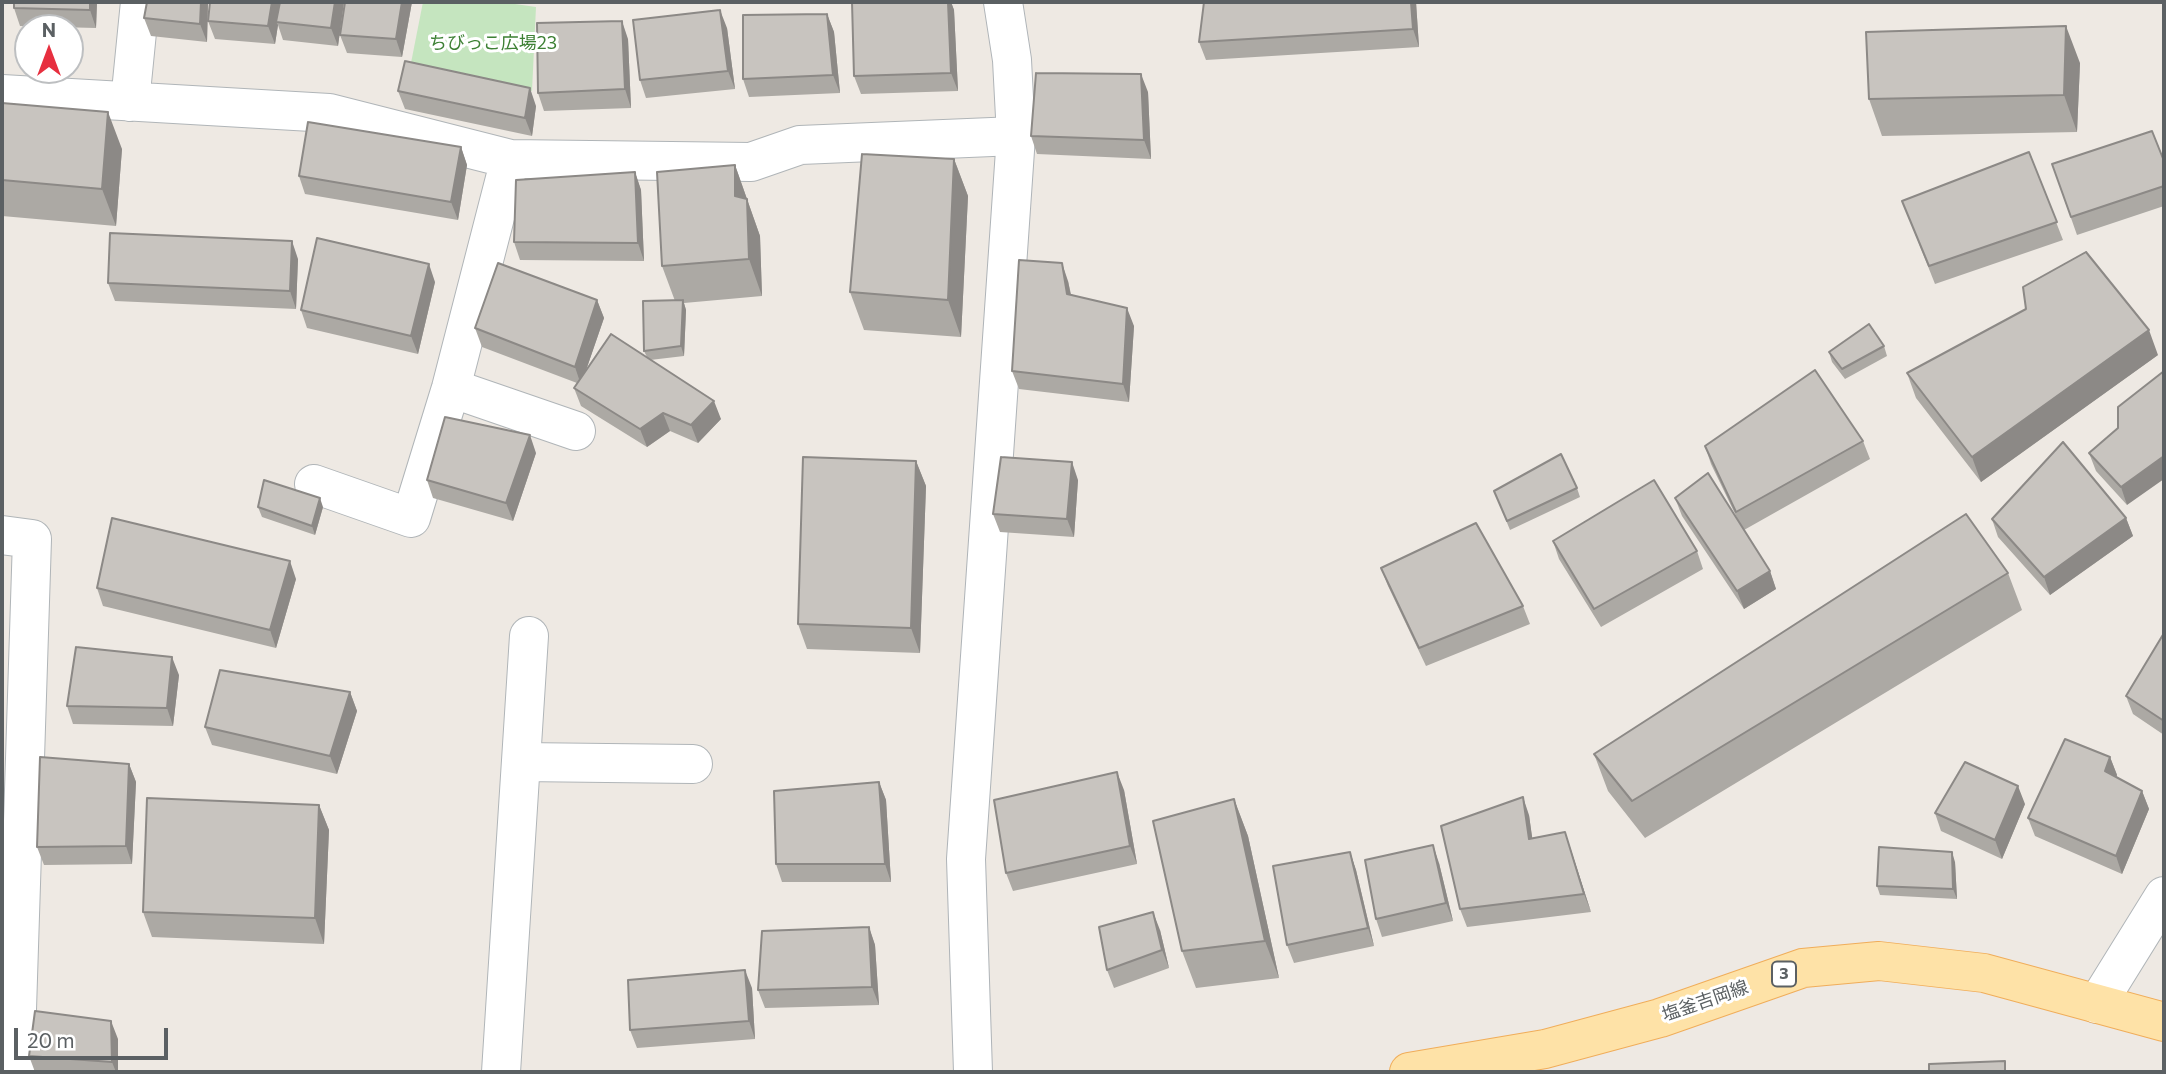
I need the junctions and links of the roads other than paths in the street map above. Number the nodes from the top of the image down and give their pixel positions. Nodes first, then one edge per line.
1 (140, 2) edge
2 (1003, 2) edge
3 (2, 94) edge
4 (130, 102) junction
5 (1016, 136) junction
6 (510, 159) junction
7 (451, 388) junction
8 (576, 431) dead end
9 (314, 484) dead end
10 (2, 536) edge
11 (529, 636) dead end
12 (521, 762) junction
13 (693, 764) dead end
14 (2164, 896) edge
15 (2097, 1004) junction
16 (2164, 1022) edge
17 (15, 1072) edge
18 (501, 1072) edge
19 (973, 1072) edge
20 (1409, 1072) edge

1 - 4 street
2 - 5 street
3 - 4 street
4 - 6 street
5 - 6 street
5 - 19 street
6 - 7 street
7 - 8 street
7 - 9 street
10 - 17 street
11 - 12 street
12 - 13 street
12 - 18 street
14 - 15 street
15 - 16 main road, 塩釜吉岡線 / 3
15 - 20 main road, 塩釜吉岡線 / 3

